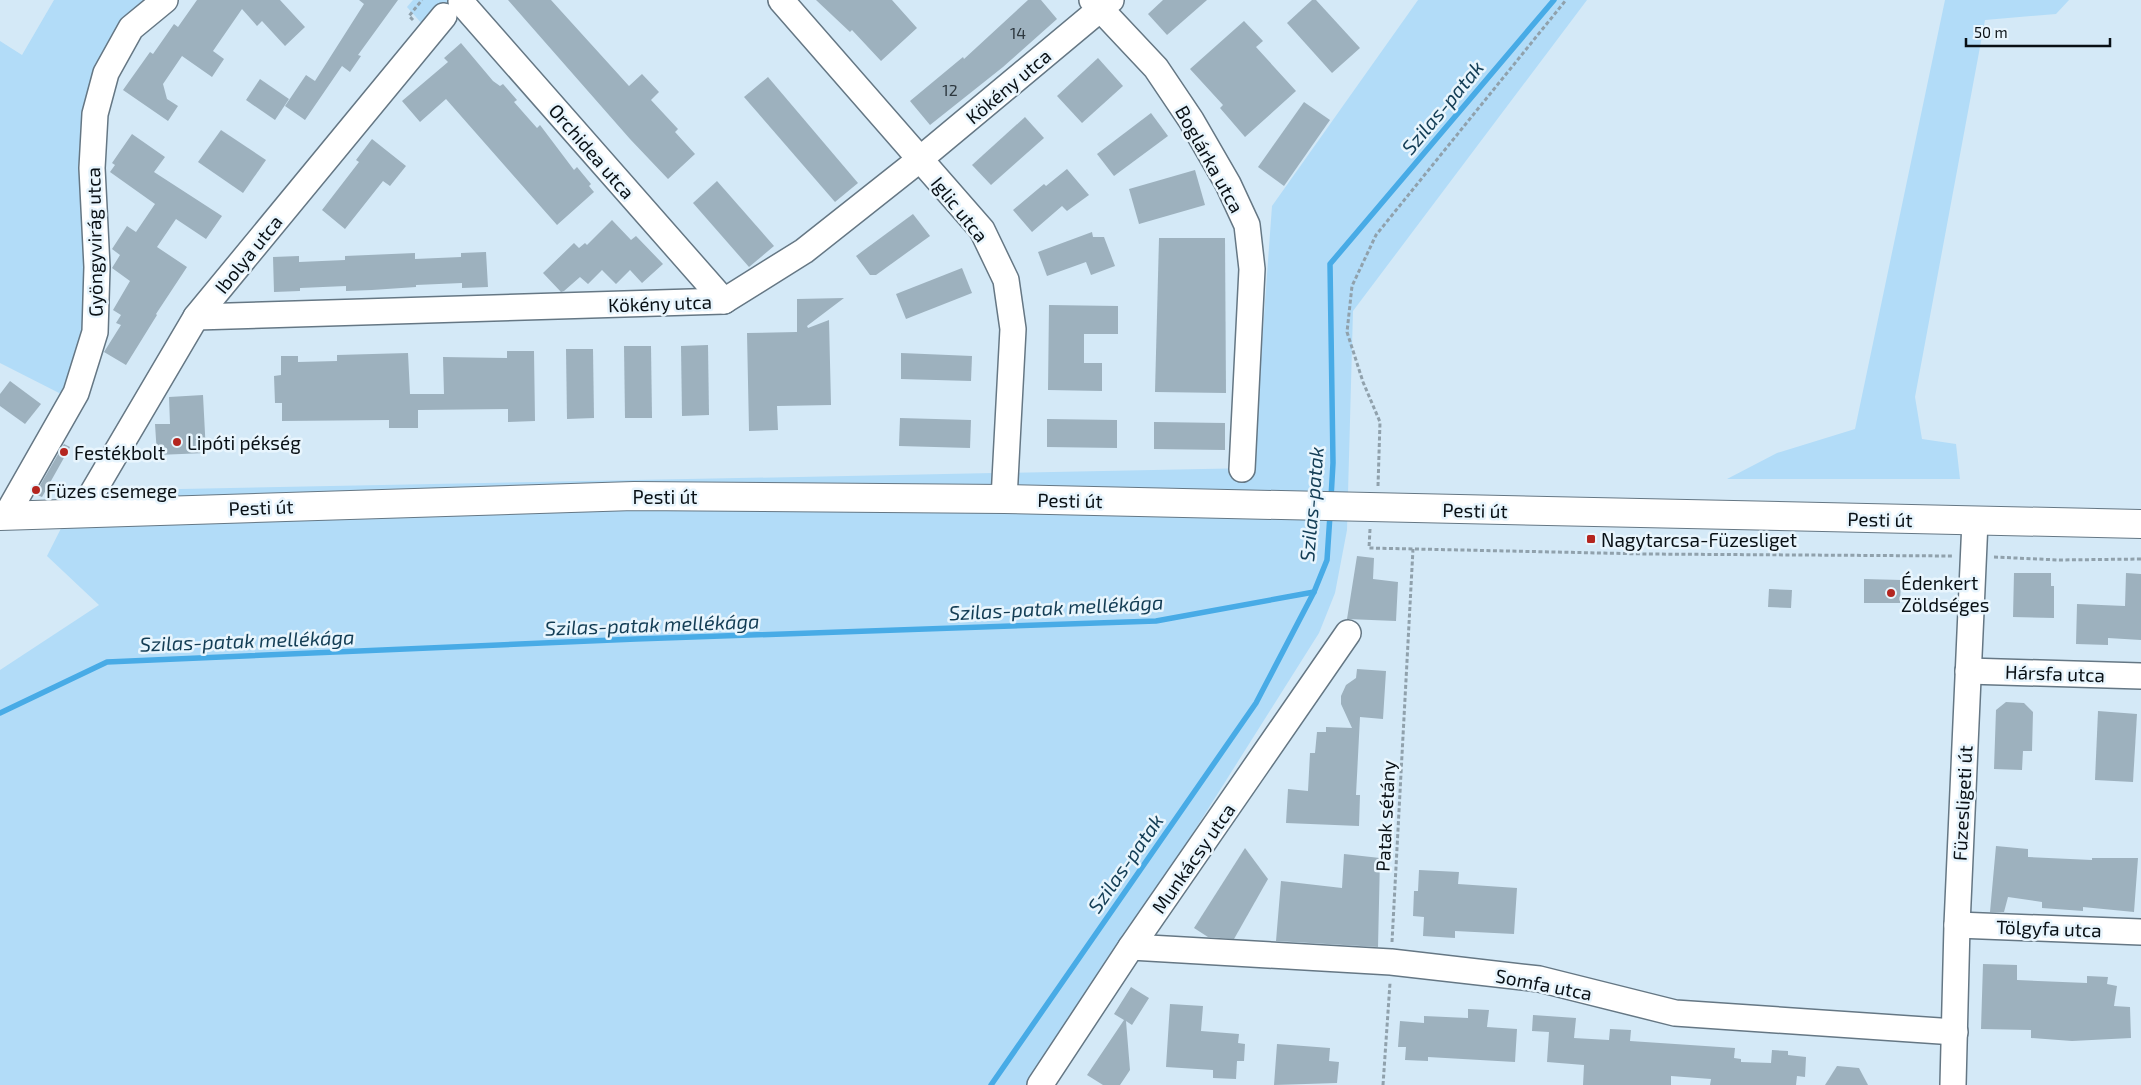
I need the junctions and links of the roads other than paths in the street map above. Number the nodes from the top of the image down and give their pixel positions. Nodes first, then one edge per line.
1 (165, 0) edge
2 (781, 0) edge
3 (1101, 3) edge
4 (452, 9) joint
5 (919, 160) junction
6 (724, 301) junction
7 (196, 317) junction
8 (1242, 469) dead end
9 (1004, 499) junction
10 (80, 514) junction
11 (3, 516) edge
12 (1975, 521) junction
13 (2141, 524) edge
14 (1348, 633) dead end
15 (1968, 671) junction
16 (2141, 676) edge
17 (1957, 925) junction
18 (2141, 932) edge
19 (1131, 947) junction
20 (1955, 1032) junction
21 (1040, 1085) edge
22 (1953, 1085) edge

1 - 11 street, Gyöngyvirág utca
2 - 5 street, Iglic utca
3 - 5 street, Kökény utca
3 - 8 street, Boglárka utca
4 - 6 street, Orchidea utca
4 - 7 street, Ibolya utca
5 - 6 street, Kökény utca
5 - 9 street, Iglic utca
6 - 7 street, Kökény utca
7 - 10 street, Ibolya utca
9 - 10 main road, Pesti út
9 - 12 main road, Pesti út
10 - 11 main road, Pesti út
12 - 13 main road, Pesti út
12 - 15 street, Füzesligeti út
14 - 19 street, Munkácsy utca
15 - 16 street, Hársfa utca
15 - 17 street, Füzesligeti út
17 - 18 street, Tölgyfa utca
17 - 20 street, Füzesligeti út
19 - 20 street, Somfa utca
19 - 21 street, Munkácsy utca
20 - 22 street, Füzesligeti út

